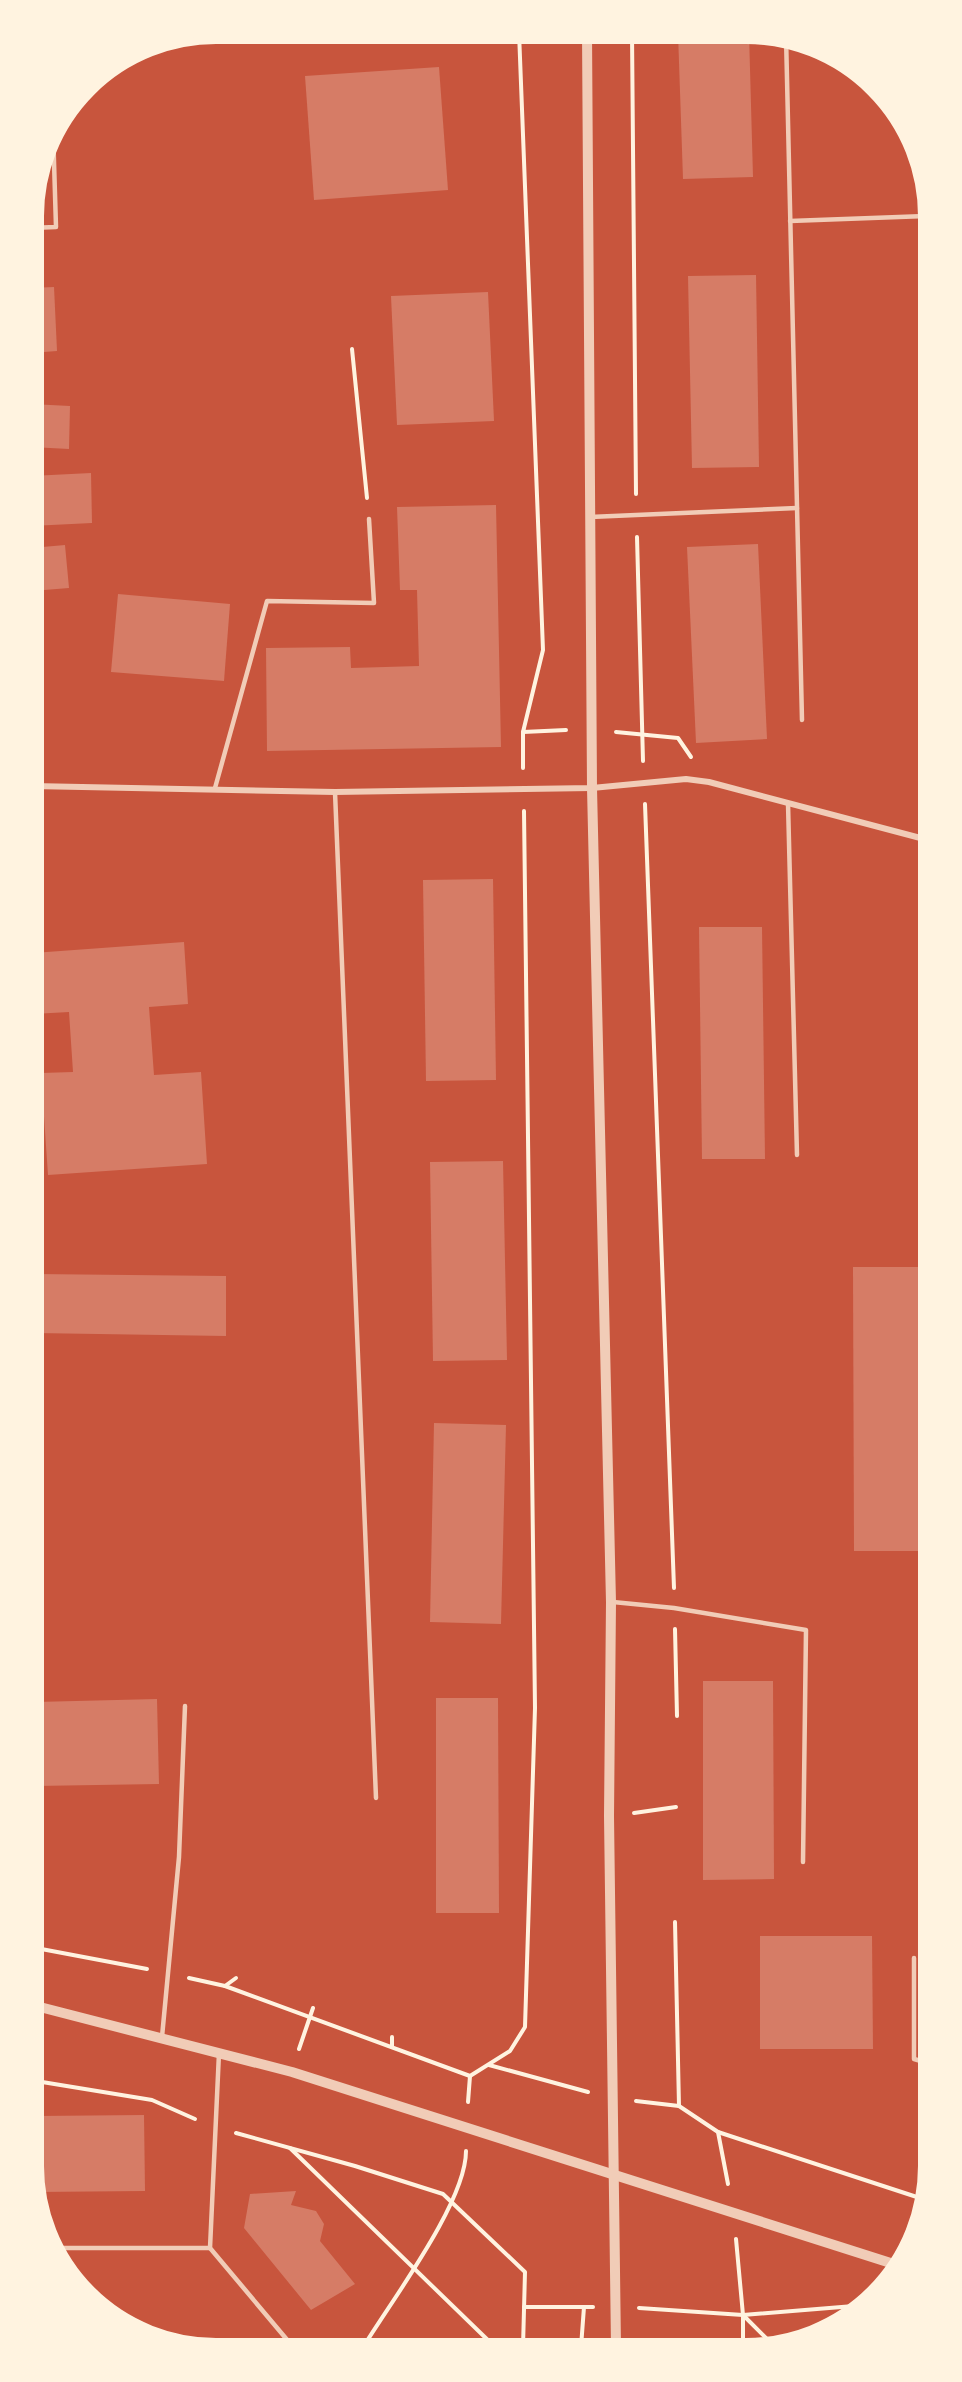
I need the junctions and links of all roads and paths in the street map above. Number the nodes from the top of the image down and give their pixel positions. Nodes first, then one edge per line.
1 (519, 41) edge
2 (587, 41) edge
3 (632, 41) edge
4 (786, 46) edge
5 (54, 150) edge
6 (922, 216) edge
7 (790, 221) junction
8 (41, 228) edge
9 (352, 349) dead end
10 (797, 508) junction
11 (636, 515) junction
12 (590, 517) junction
13 (369, 519) joint
14 (802, 720) dead end
15 (592, 729) junction
16 (523, 732) junction
17 (642, 734) junction
18 (644, 782) junction
19 (709, 782) junction
20 (41, 786) edge
21 (215, 788) junction
22 (592, 788) junction
23 (524, 789) junction
24 (335, 792) junction
25 (788, 803) junction
26 (922, 838) edge
27 (797, 1155) dead end
28 (611, 1602) junction
29 (674, 1608) junction
30 (185, 1706) dead end
31 (677, 1716) dead end
32 (376, 1798) dead end
33 (676, 1807) dead end
34 (609, 1816) junction
35 (803, 1862) dead end
36 (675, 1922) dead end
37 (40, 1949) edge
38 (914, 1958) dead end
39 (166, 1973) junction
40 (236, 1978) dead end
41 (225, 1986) junction
42 (40, 2007) edge
43 (313, 2008) dead end
44 (310, 2017) junction
45 (162, 2037) junction
46 (392, 2037) dead end
47 (392, 2047) junction
48 (219, 2053) junction
49 (921, 2061) edge
50 (292, 2072) junction
51 (470, 2076) junction
52 (40, 2081) edge
53 (679, 2106) dead end
54 (214, 2127) junction
55 (466, 2130) junction
56 (717, 2132) dead end
57 (290, 2148) junction
58 (612, 2173) junction
59 (918, 2197) edge
60 (452, 2203) junction
61 (62, 2248) edge
62 (210, 2248) junction
63 (892, 2263) edge
64 (412, 2267) junction
65 (524, 2307) junction
66 (584, 2307) junction
67 (615, 2307) junction
68 (849, 2307) edge
69 (743, 2315) junction
70 (768, 2340) edge
71 (367, 2341) junction
72 (289, 2342) edge
73 (361, 2342) edge
74 (381, 2342) edge
75 (490, 2342) edge
76 (523, 2342) edge
77 (581, 2342) edge
78 (616, 2342) edge

1 - 16 path
2 - 12 street
3 - 11 path
4 - 7 lane
5 - 8 lane
6 - 7 lane
7 - 10 lane
9 - 13 path
10 - 11 lane
10 - 14 lane
11 - 12 lane
11 - 17 path
12 - 15 street
13 - 21 lane
15 - 16 path
15 - 17 path
15 - 22 street
16 - 23 path
17 - 18 path
17 - 19 path
18 - 19 street
18 - 22 street
18 - 29 path
19 - 25 street
20 - 21 street
21 - 24 street
22 - 23 street
22 - 28 street
23 - 24 street
23 - 51 path
24 - 32 lane
25 - 26 street
25 - 27 lane
28 - 29 lane
28 - 34 street
29 - 31 path
29 - 35 lane
30 - 39 lane
33 - 34 path
34 - 58 street
36 - 53 path
37 - 39 path
38 - 49 lane
39 - 41 path
39 - 45 lane
40 - 41 path
41 - 44 path
42 - 45 street
43 - 44 path
44 - 47 path
44 - 50 path
45 - 48 street
46 - 47 path
47 - 51 path
48 - 50 street
48 - 54 lane
50 - 55 street
51 - 55 path
52 - 54 path
54 - 57 path
54 - 62 lane
55 - 58 street
55 - 60 path
56 - 59 path
57 - 60 path
57 - 64 path
58 - 63 street
58 - 67 street
60 - 64 path
60 - 65 path
61 - 62 lane
62 - 72 lane
64 - 71 path
64 - 75 path
65 - 66 path
65 - 76 path
66 - 67 path
66 - 77 path
67 - 69 path
67 - 78 street
68 - 69 path
69 - 70 path
71 - 73 path
71 - 74 path

